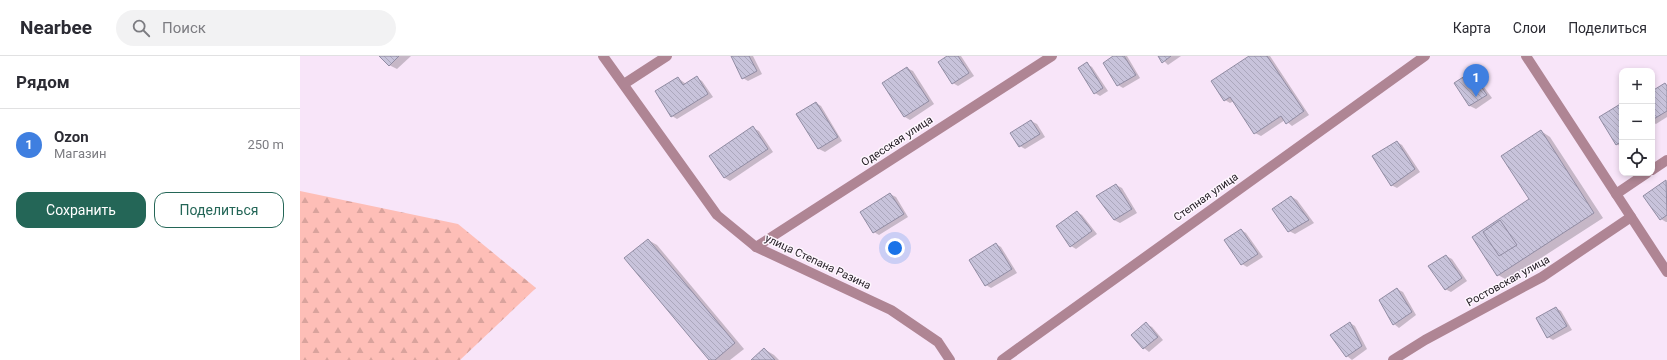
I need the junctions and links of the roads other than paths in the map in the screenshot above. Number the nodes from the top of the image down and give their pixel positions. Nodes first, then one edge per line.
1 (603, 56) edge
2 (667, 56) edge
3 (1052, 56) edge
4 (1425, 56) edge
5 (1526, 56) edge
6 (624, 84) junction
7 (1667, 160) edge
8 (1655, 168) edge
9 (1643, 176) edge
10 (1616, 194) junction
11 (1631, 216) junction
12 (756, 247) junction
13 (1667, 272) edge
14 (950, 360) edge
15 (1002, 360) edge
16 (1393, 360) edge

1 - 6 street, улица Степана Разина
2 - 6 street
3 - 12 street, Одесская улица
4 - 15 street, Степная улица
5 - 10 street
6 - 12 street, улица Степана Разина
7 - 8 street
9 - 10 street
10 - 11 street
11 - 13 street
11 - 16 street, Ростовская улица
12 - 14 street, улица Степана Разина

